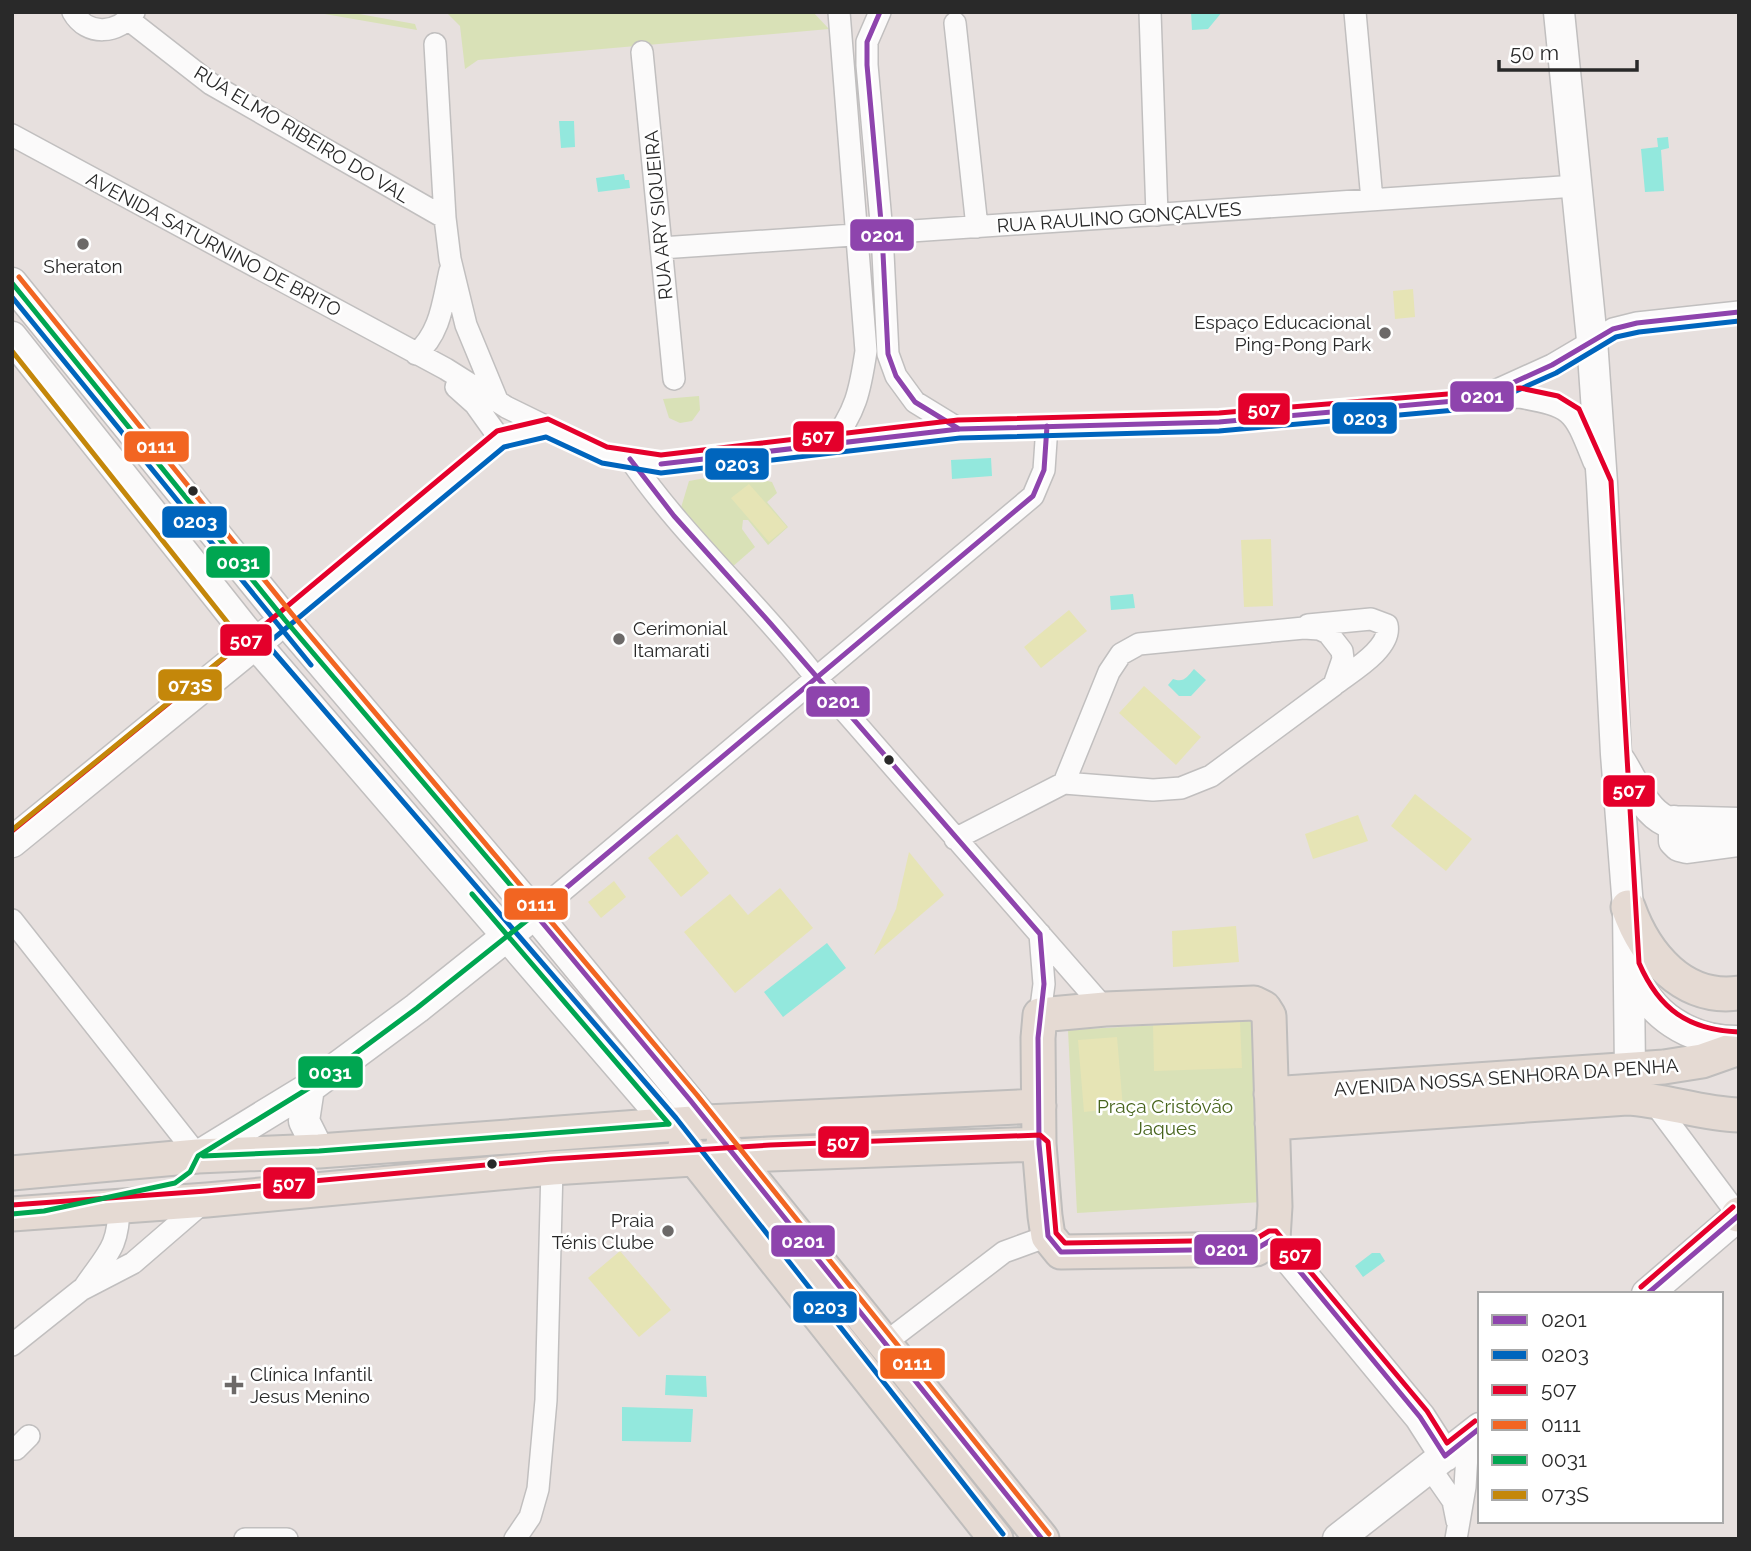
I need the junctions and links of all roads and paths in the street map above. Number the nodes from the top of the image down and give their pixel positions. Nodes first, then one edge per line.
1 (72, 12) edge
2 (839, 12) edge
3 (880, 12) edge
4 (1150, 12) edge
5 (1356, 12) edge
6 (1559, 12) edge
7 (132, 16) edge
8 (954, 23) dead end
9 (435, 44) dead end
10 (642, 52) dead end
11 (12, 135) edge
12 (1576, 186) junction
13 (1372, 200) junction
14 (1157, 215) junction
15 (445, 218) junction
16 (977, 227) junction
17 (882, 233) junction
18 (858, 235) junction
19 (661, 248) junction
20 (452, 265) junction
21 (12, 283) edge
22 (1739, 312) edge
23 (466, 325) junction
24 (20, 337) edge
25 (1592, 340) junction
26 (416, 354) junction
27 (441, 369) junction
28 (674, 379) dead end
29 (1476, 399) junction
30 (497, 400) junction
31 (1047, 426) junction
32 (547, 428) junction
33 (959, 429) junction
34 (499, 439) junction
35 (830, 444) junction
36 (630, 459) junction
37 (1602, 483) junction
38 (285, 620) junction
39 (1286, 629) junction
40 (255, 643) junction
41 (816, 678) junction
42 (1334, 685) junction
43 (1616, 754) junction
44 (1064, 783) junction
45 (1674, 821) junction
46 (1739, 823) edge
47 (955, 839) junction
48 (1739, 841) edge
49 (12, 842) edge
50 (1628, 907) junction
51 (534, 914) junction
52 (12, 920) edge
53 (1040, 934) junction
54 (507, 935) junction
55 (1630, 965) junction
56 (1739, 993) edge
57 (1105, 1009) junction
58 (1040, 1015) junction
59 (1739, 1041) edge
60 (1739, 1048) edge
61 (1630, 1070) junction
62 (309, 1088) junction
63 (1652, 1100) junction
64 (1599, 1101) junction
65 (1039, 1106) junction
66 (1271, 1109) junction
67 (1739, 1115) edge
68 (706, 1122) junction
69 (669, 1124) junction
70 (1039, 1144) junction
71 (319, 1151) junction
72 (198, 1156) junction
73 (733, 1157) junction
74 (696, 1159) junction
75 (552, 1168) junction
76 (12, 1173) edge
77 (207, 1200) junction
78 (119, 1205) junction
79 (28, 1212) edge
80 (1739, 1215) edge
81 (1048, 1236) junction
82 (1273, 1239) junction
83 (116, 1242) junction
84 (133, 1263) junction
85 (81, 1290) junction
86 (1649, 1292) edge
87 (885, 1343) junction
88 (12, 1345) edge
89 (1456, 1447) edge
90 (1457, 1535) edge
91 (245, 1539) edge
92 (287, 1539) edge
93 (515, 1539) edge
94 (996, 1539) edge
95 (1042, 1539) edge
96 (1338, 1539) edge

1 - 7 street, RUA ELMO RIBEIRO DO VAL
2 - 18 street
3 - 17 street
4 - 14 street
5 - 13 street
6 - 12 main road
7 - 15 street, RUA ELMO RIBEIRO DO VAL
8 - 16 street
9 - 15 street
10 - 19 street, RUA ARY SIQUEIRA
11 - 26 street, AVENIDA SATURNINO DE BRITO
12 - 13 street, RUA RAULINO GONÇALVES
12 - 25 main road
13 - 14 street, RUA RAULINO GONÇALVES
14 - 16 street, RUA RAULINO GONÇALVES
15 - 20 street
16 - 17 street, RUA RAULINO GONÇALVES
17 - 18 street, RUA RAULINO GONÇALVES
17 - 33 street
18 - 19 street, RUA RAULINO GONÇALVES
18 - 35 street
19 - 28 street, RUA ARY SIQUEIRA
20 - 23 street
20 - 26 street
21 - 24 main road
22 - 25 street
23 - 27 street
23 - 30 street
24 - 38 main road
24 - 40 main road
25 - 29 street
25 - 37 main road
26 - 27 street, AVENIDA SATURNINO DE BRITO
27 - 30 street, AVENIDA SATURNINO DE BRITO
27 - 34 street, AVENIDA SATURNINO DE BRITO
29 - 31 street, AVENIDA SATURNINO DE BRITO
29 - 37 street, AVENIDA SATURNINO DE BRITO
30 - 32 street, AVENIDA SATURNINO DE BRITO
31 - 33 street, AVENIDA SATURNINO DE BRITO
31 - 41 street
32 - 34 street
32 - 36 street, AVENIDA SATURNINO DE BRITO
33 - 35 street, AVENIDA SATURNINO DE BRITO
34 - 38 street
35 - 36 street, AVENIDA SATURNINO DE BRITO
36 - 41 street
37 - 43 main road
38 - 40 main road
38 - 51 main road
39 - 42 street
39 - 42 street
39 - 44 street
40 - 49 main road
40 - 54 main road
41 - 47 street
41 - 51 street
42 - 44 street
43 - 45 main road
43 - 50 main road
44 - 47 street
45 - 46 main road
45 - 48 main road
47 - 53 street
50 - 55 main road
50 - 56 main road
51 - 54 main road
51 - 68 main road
52 - 72 street
53 - 57 street
53 - 58 street
54 - 62 main road
54 - 69 main road
55 - 59 main road
55 - 61 main road
57 - 58 main road
57 - 66 main road
58 - 65 main road
60 - 61 main road, AVENIDA NOSSA SENHORA DA PENHA
61 - 64 main road
61 - 66 main road, AVENIDA NOSSA SENHORA DA PENHA
62 - 71 main road
62 - 72 main road
63 - 64 main road, AVENIDA NOSSA SENHORA DA PENHA
63 - 67 main road, AVENIDA NOSSA SENHORA DA PENHA
63 - 80 street
64 - 66 main road, AVENIDA NOSSA SENHORA DA PENHA
65 - 68 main road
65 - 70 main road
66 - 82 main road
68 - 69 main road
68 - 73 main road
69 - 71 main road
69 - 74 main road
70 - 73 main road
70 - 81 main road
71 - 72 main road
72 - 76 main road
72 - 79 main road
73 - 74 main road
73 - 87 main road
74 - 75 main road
74 - 94 main road
75 - 77 main road
75 - 93 street
77 - 78 main road
77 - 84 street
78 - 79 main road
78 - 83 street
80 - 86 main road
81 - 82 main road
81 - 87 street
82 - 89 main road
83 - 84 street
83 - 85 street
84 - 85 street
85 - 88 street
87 - 95 main road
89 - 90 street
89 - 90 street
89 - 96 main road
91 - 92 street

